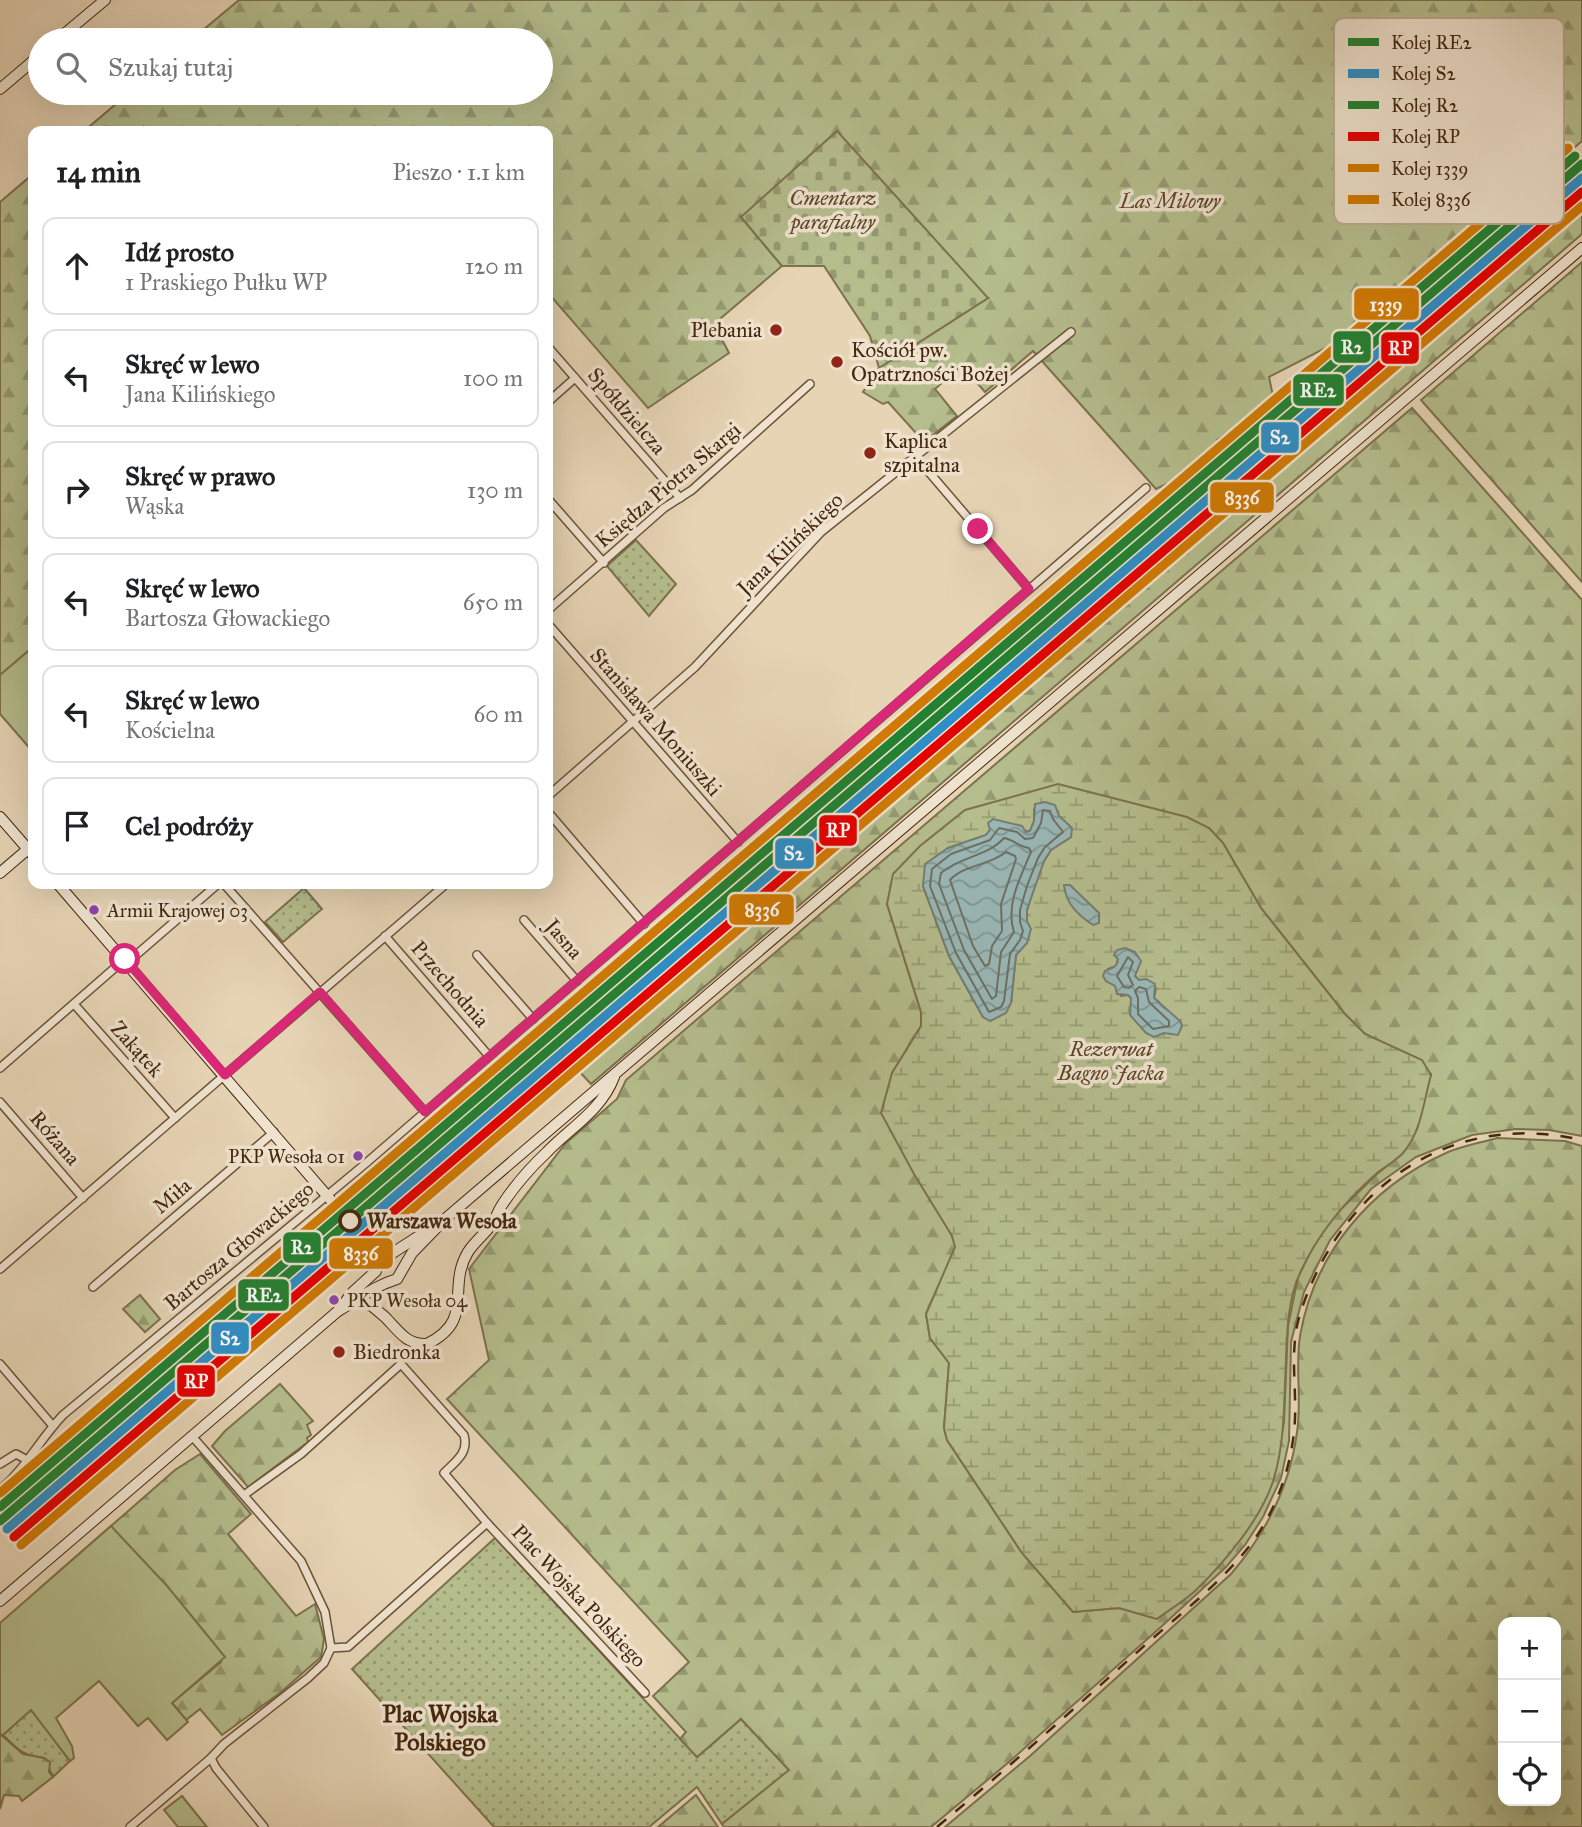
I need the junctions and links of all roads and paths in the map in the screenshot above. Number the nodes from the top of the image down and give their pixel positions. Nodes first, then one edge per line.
1 (105, 0) edge
2 (71, 28) edge
3 (28, 65) edge
4 (0, 89) edge
5 (1582, 248) edge
6 (1071, 332) dead end
7 (553, 353) edge
8 (575, 378) junction
9 (810, 384) dead end
10 (553, 398) edge
11 (916, 457) junction
12 (1146, 488) dead end
13 (680, 498) junction
14 (553, 505) edge
15 (604, 563) junction
16 (1029, 589) junction
17 (553, 606) edge
18 (553, 630) edge
19 (633, 722) junction
20 (553, 792) edge
21 (0, 817) edge
22 (553, 818) edge
23 (738, 842) junction
24 (28, 846) edge
25 (28, 853) edge
26 (0, 873) edge
27 (62, 889) edge
28 (212, 889) edge
29 (228, 889) edge
30 (440, 889) edge
31 (524, 920) dead end
32 (644, 923) junction
33 (385, 936) junction
34 (477, 956) dead end
35 (127, 961) junction
36 (577, 981) junction
37 (320, 992) junction
38 (74, 1004) junction
39 (533, 1019) junction
40 (489, 1056) junction
41 (0, 1068) edge
42 (615, 1073) junction
43 (225, 1075) junction
44 (0, 1102) edge
45 (425, 1112) junction
46 (175, 1118) junction
47 (274, 1132) junction
48 (328, 1195) junction
49 (83, 1198) junction
50 (445, 1219) junction
51 (360, 1234) junction
52 (389, 1254) junction
53 (403, 1266) junction
54 (376, 1267) junction
55 (0, 1269) edge
56 (386, 1281) junction
57 (93, 1287) dead end
58 (358, 1295) junction
59 (0, 1364) edge
60 (53, 1426) junction
61 (192, 1436) junction
62 (29, 1461) junction
63 (0, 1464) edge
64 (0, 1490) edge
65 (244, 1495) junction
66 (486, 1523) junction
67 (0, 1601) edge
68 (331, 1648) junction
69 (645, 1693) dead end
70 (211, 1758) junction
71 (130, 1827) edge
72 (264, 1827) edge

1 - 2 main road
3 - 4 main road
5 - 42 main road
6 - 11 street, Jana Kilińskiego
7 - 8 street, Spółdzielcza
8 - 10 street
8 - 13 street, Spółdzielcza
9 - 13 street, Księdza Piotra Skargi
11 - 16 street
11 - 19 street, Jana Kilińskiego
12 - 16 street, Bartosza Głowackiego
13 - 15 street, Księdza Piotra Skargi
14 - 15 street
15 - 17 street, Księdza Piotra Skargi
16 - 23 street, Bartosza Głowackiego
18 - 19 street, Stanisława Moniuszki
19 - 20 street, Jana Kilińskiego
19 - 23 street, Stanisława Moniuszki
21 - 24 main road
22 - 32 street
23 - 32 street, Bartosza Głowackiego
25 - 26 main road
27 - 35 main road
28 - 35 street
29 - 37 street
30 - 33 street
31 - 36 street, Jasna
32 - 36 street, Bartosza Głowackiego
33 - 37 street
33 - 40 street, Przechodnia
34 - 39 street
35 - 38 street
35 - 43 main road
36 - 39 street, Bartosza Głowackiego
37 - 43 street
37 - 45 street
38 - 41 street
38 - 46 street, Zakątek
39 - 40 street, Bartosza Głowackiego
40 - 45 street, Bartosza Głowackiego
42 - 50 main road
42 - 58 main road
43 - 46 street
43 - 47 main road
44 - 49 street, Różana
45 - 48 street, Bartosza Głowackiego
46 - 49 street
47 - 48 main road
47 - 57 street, Miła
48 - 51 main road
48 - 60 street, Bartosza Głowackiego
49 - 55 street
50 - 52 main road
50 - 53 main road
51 - 52 main road
51 - 54 main road
52 - 53 main road
52 - 54 main road
53 - 56 main road
54 - 56 main road
54 - 58 main road
56 - 58 main road
58 - 61 main road
59 - 60 street
60 - 62 street, Bartosza Głowackiego
61 - 65 street
61 - 67 main road
62 - 63 street
62 - 64 street, Bartosza Głowackiego
65 - 66 street, Plac Wojska Polskiego
65 - 68 street
66 - 68 street, Plac Wojska Polskiego
66 - 69 street, Plac Wojska Polskiego
68 - 70 street, Plac Wojska Polskiego
70 - 71 street, Plac Wojska Polskiego
70 - 72 street

